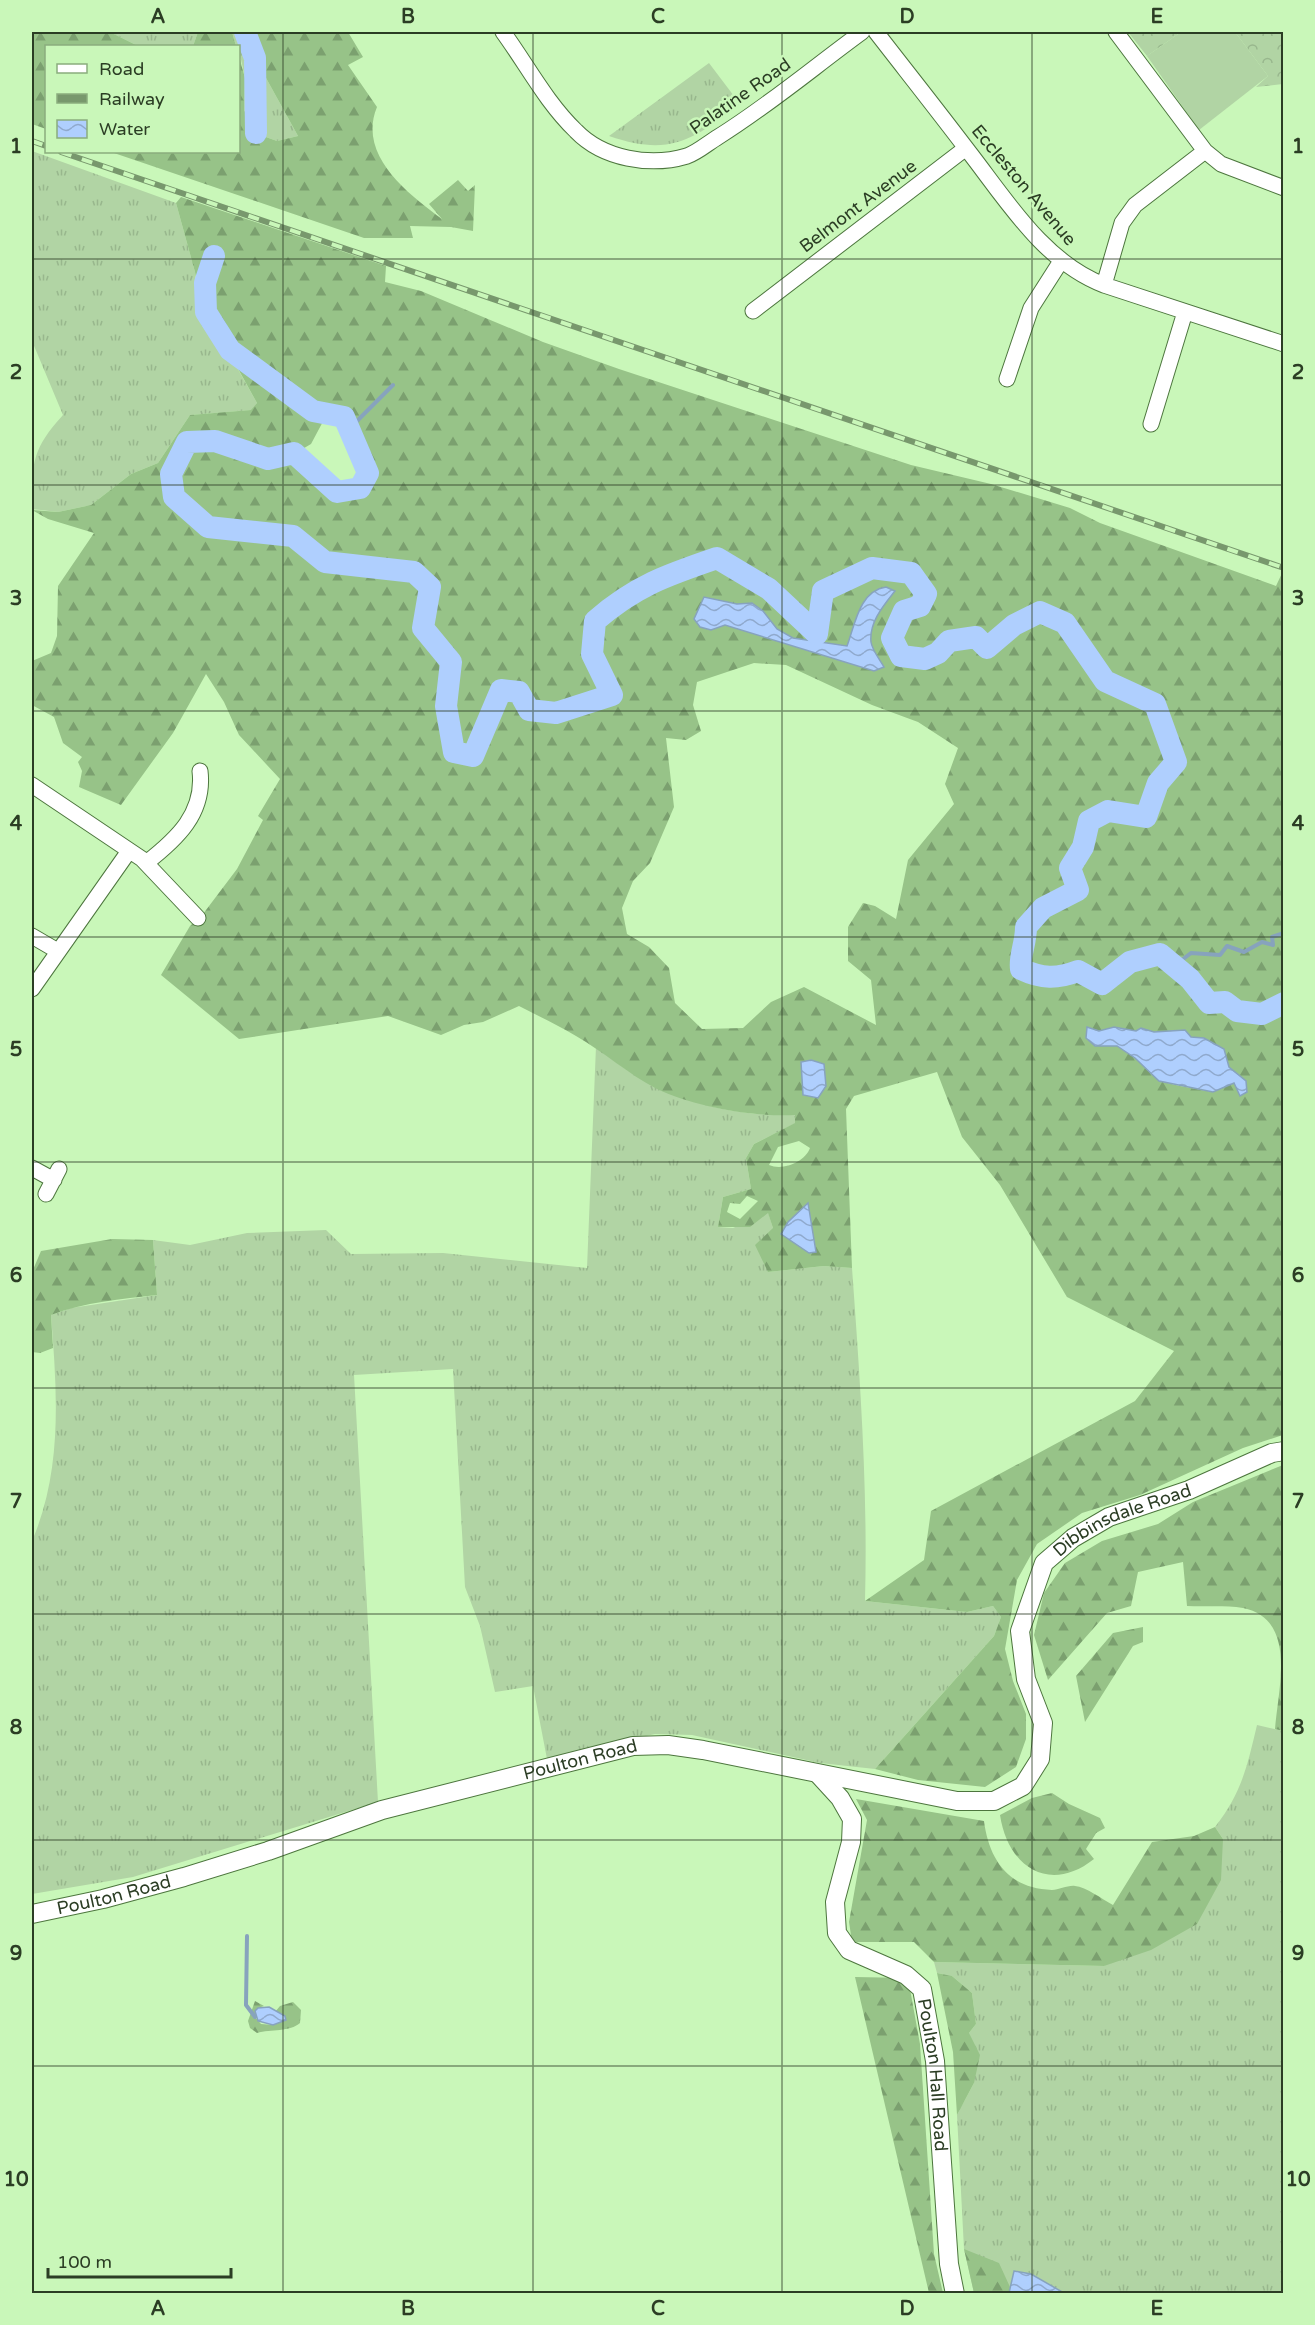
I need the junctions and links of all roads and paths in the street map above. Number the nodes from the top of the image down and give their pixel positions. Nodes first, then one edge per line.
1 (505, 32) edge
2 (862, 32) edge
3 (876, 32) edge
4 (1116, 32) edge
5 (966, 148) junction
6 (1205, 151) junction
7 (1284, 188) edge
8 (1061, 261) junction
9 (1104, 285) junction
10 (753, 311) dead end
11 (1185, 312) junction
12 (1284, 344) edge
13 (1006, 378) dead end
14 (1151, 424) dead end
15 (206, 780) dead end
16 (32, 785) edge
17 (129, 851) junction
18 (146, 863) junction
19 (198, 918) dead end
20 (32, 936) edge
21 (56, 950) junction
22 (32, 988) edge
23 (32, 1168) edge
24 (53, 1181) dead end
25 (1284, 1451) edge
26 (1026, 1679) joint
27 (818, 1774) junction
28 (32, 1914) edge
29 (955, 2294) edge

1 - 2 street, Palatine Road
3 - 5 street, Eccleston Avenue
4 - 6 street
5 - 8 street, Eccleston Avenue
5 - 10 street, Belmont Avenue
6 - 7 street
6 - 9 street
8 - 9 street, Eccleston Avenue
8 - 13 street
9 - 11 street, Eccleston Avenue
11 - 12 street, Eccleston Avenue
11 - 14 street
15 - 18 street
16 - 17 street
17 - 18 street
17 - 21 street
18 - 19 street
20 - 21 street
21 - 22 street
23 - 24 street
25 - 26 street, Dibbinsdale Road
26 - 27 street, Poulton Road
27 - 28 street, Poulton Road
27 - 29 street, Poulton Hall Road

